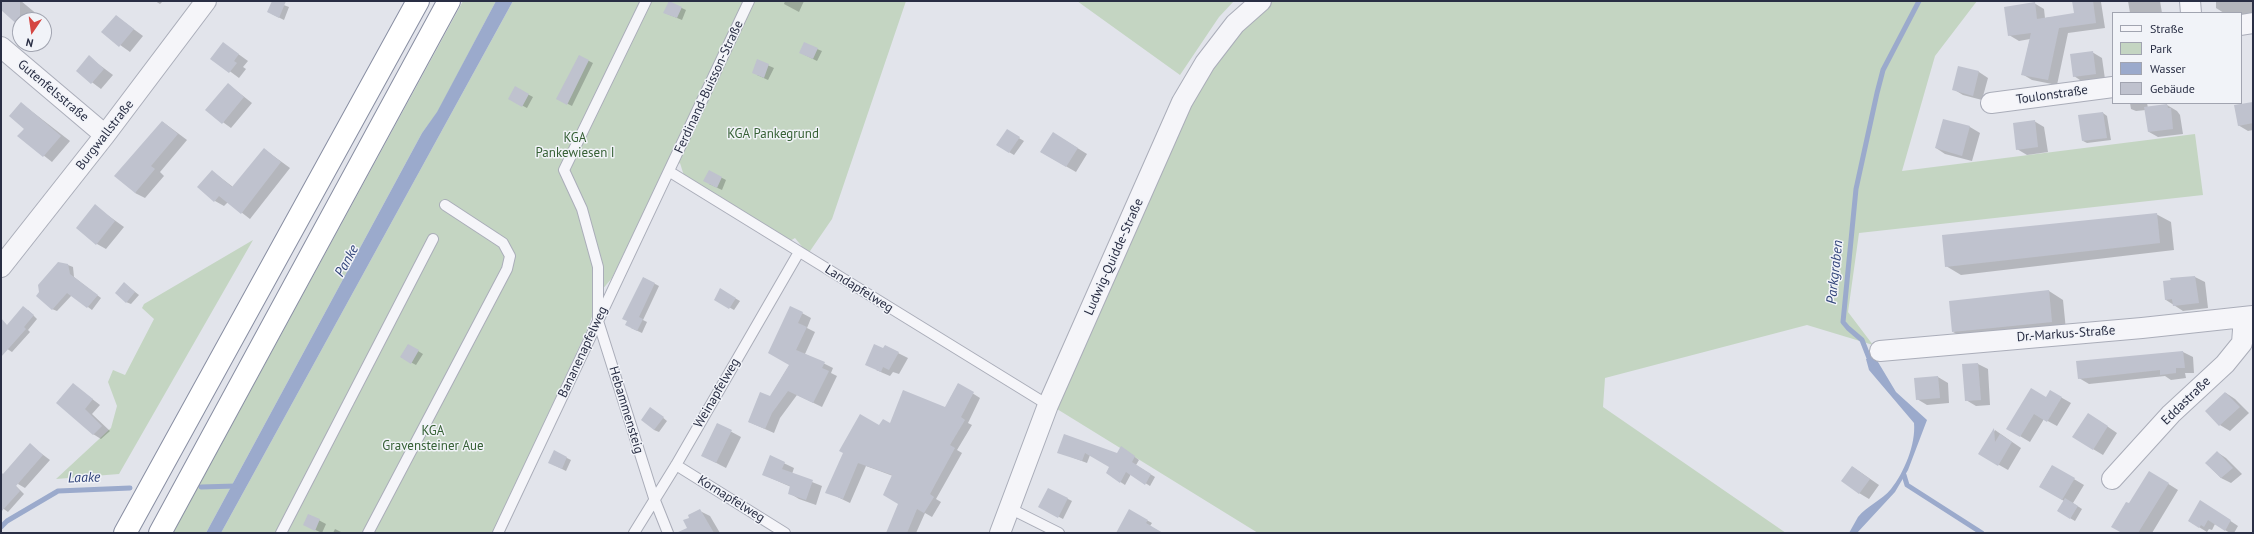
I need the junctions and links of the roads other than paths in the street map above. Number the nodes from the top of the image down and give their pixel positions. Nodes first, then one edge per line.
1 (206, 1) edge
2 (418, 1) edge
3 (449, 1) edge
4 (646, 1) edge
5 (749, 1) edge
6 (1260, 1) edge
7 (2190, 1) edge
8 (2191, 12) edge
9 (2253, 23) edge
10 (2242, 25) edge
11 (1, 47) edge
12 (2112, 87) edge
13 (1991, 103) dead end
14 (105, 135) junction
15 (670, 172) junction
16 (445, 205) dead end
17 (433, 239) dead end
18 (799, 252) junction
19 (1, 267) edge
20 (2248, 316) edge
21 (598, 321) junction
22 (1880, 351) dead end
23 (1048, 405) junction
24 (676, 465) junction
25 (2112, 479) dead end
26 (654, 498) junction
27 (1010, 508) junction
28 (124, 533) edge
29 (160, 533) edge
30 (281, 533) edge
31 (368, 533) edge
32 (498, 533) edge
33 (634, 533) edge
34 (668, 533) edge
35 (785, 533) edge
36 (1000, 533) edge
37 (1059, 533) edge

1 - 14 street, Burgwallstraße
2 - 28 highway
3 - 29 highway
4 - 21 lane
5 - 15 lane, Ferdinand-Buisson-Straße
6 - 23 street, Ludwig-Quidde-Straße
7 - 8 street
9 - 10 street
11 - 14 street, Gutenfelsstraße
12 - 13 street, Toulonstraße
14 - 19 street, Burgwallstraße
15 - 18 lane, Landapfelweg
15 - 21 lane, Bananenapfelweg
16 - 31 lane
17 - 30 lane
18 - 23 lane, Landapfelweg
18 - 24 lane, Weinapfelweg
20 - 22 street, Dr.-Markus-Straße
20 - 25 street, Eddastraße
21 - 26 lane, Hebammensteig
21 - 32 lane, Bananenapfelweg
23 - 27 street, Ludwig-Quidde-Straße
24 - 26 lane, Weinapfelweg
24 - 35 lane, Kornapfelweg
26 - 33 lane, Weinapfelweg
26 - 34 lane, Hebammensteig
27 - 36 street, Ludwig-Quidde-Straße
27 - 37 lane

